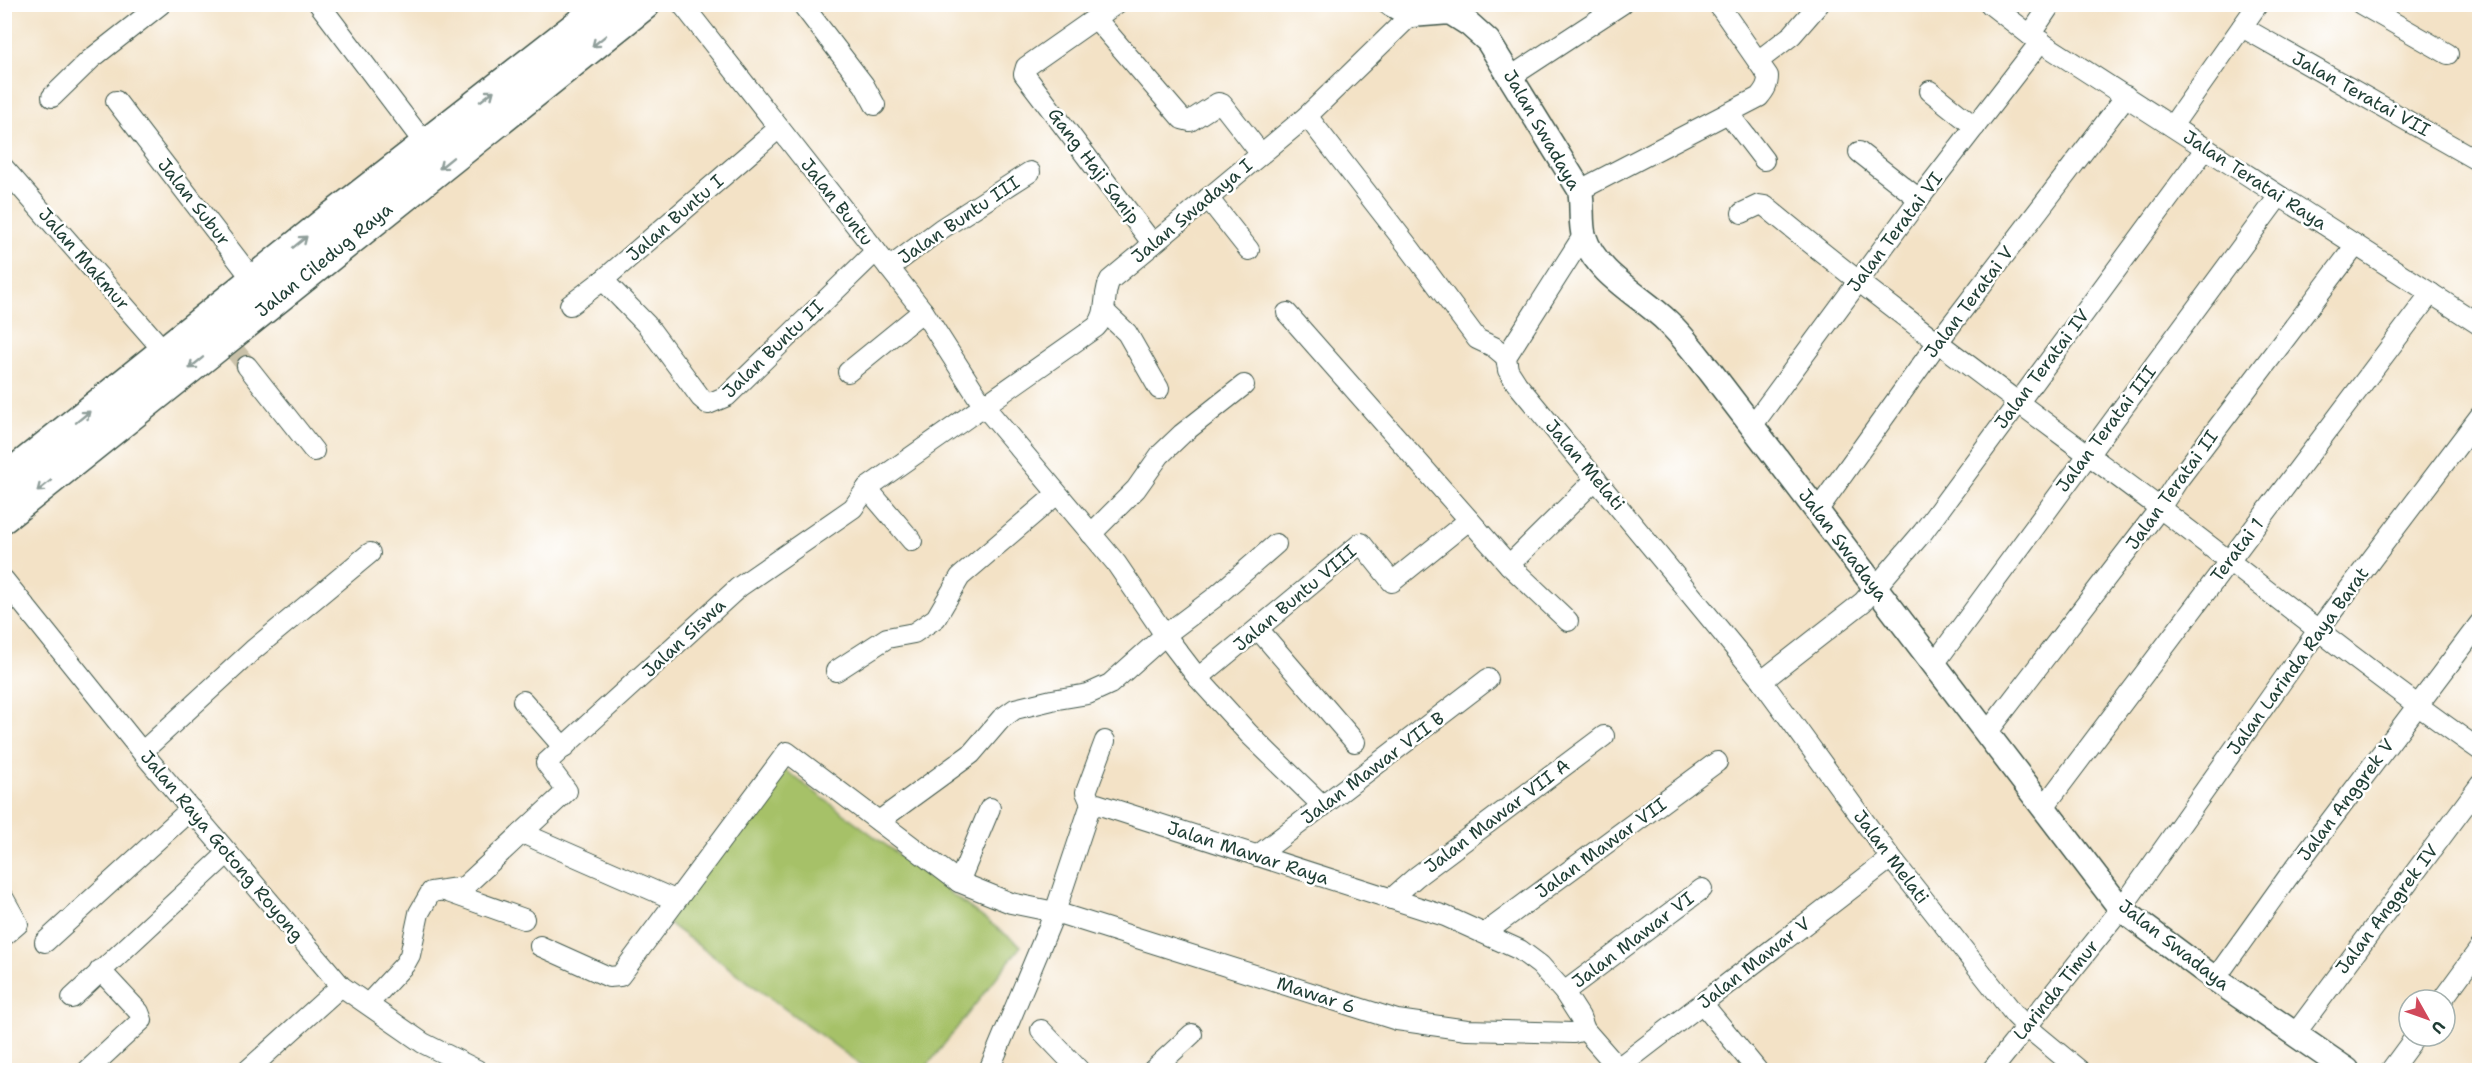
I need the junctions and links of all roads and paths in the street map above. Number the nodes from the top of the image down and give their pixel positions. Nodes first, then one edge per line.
1 (161, 4) edge
2 (319, 4) edge
3 (605, 4) edge
4 (645, 4) edge
5 (682, 4) edge
6 (802, 4) edge
7 (1116, 4) edge
8 (1622, 4) edge
9 (1718, 4) edge
10 (1819, 4) edge
11 (1990, 4) edge
12 (2051, 4) edge
13 (2258, 4) edge
14 (2361, 4) edge
15 (1401, 10) edge
16 (1096, 20) junction
17 (2242, 27) junction
18 (2036, 38) junction
19 (2448, 54) dead end
20 (1758, 61) junction
21 (1512, 76) junction
22 (1930, 91) dead end
23 (2126, 96) junction
24 (52, 97) dead end
25 (116, 101) dead end
26 (875, 105) dead end
27 (1728, 113) junction
28 (1307, 116) junction
29 (2172, 126) junction
30 (1975, 127) junction
31 (779, 128) junction
32 (425, 144) junction
33 (2206, 148) junction
34 (1859, 152) dead end
35 (1261, 154) junction
36 (1764, 160) dead end
37 (2480, 162) edge
38 (4, 168) edge
39 (1030, 172) dead end
40 (1580, 190) junction
41 (2279, 195) junction
42 (1208, 198) junction
43 (1919, 199) junction
44 (1742, 213) dead end
45 (347, 223) junction
46 (1583, 236) junction
47 (1153, 244) junction
48 (2356, 245) junction
49 (1249, 250) dead end
50 (876, 251) junction
51 (889, 268) junction
52 (263, 271) junction
53 (603, 280) junction
54 (1857, 282) junction
55 (2431, 293) junction
56 (281, 295) junction
57 (570, 305) dead end
58 (1104, 311) junction
59 (923, 312) junction
60 (1287, 313) dead end
61 (2480, 325) edge
62 (1938, 342) junction
63 (164, 351) junction
64 (236, 352) junction
65 (1506, 357) junction
66 (848, 372) dead end
67 (1244, 385) dead end
68 (1159, 388) dead end
69 (2018, 402) junction
70 (983, 405) junction
71 (2480, 416) edge
72 (1752, 426) junction
73 (314, 452) dead end
74 (2087, 454) junction
75 (1596, 479) junction
76 (4, 480) edge
77 (867, 488) junction
78 (1057, 494) junction
79 (2160, 508) junction
80 (1817, 511) junction
81 (4, 517) edge
82 (1469, 520) junction
83 (1091, 534) junction
84 (912, 541) dead end
85 (1276, 544) dead end
86 (370, 553) dead end
87 (2229, 560) junction
88 (1509, 565) junction
89 (4, 580) edge
90 (1876, 588) junction
91 (1568, 621) dead end
92 (2480, 623) edge
93 (1258, 629) junction
94 (2319, 629) junction
95 (1165, 635) junction
96 (1934, 664) junction
97 (836, 671) dead end
98 (1198, 678) junction
99 (1488, 679) dead end
100 (1762, 681) junction
101 (523, 701) dead end
102 (2416, 706) junction
103 (1987, 733) junction
104 (1604, 736) dead end
105 (1105, 741) dead end
106 (1355, 742) dead end
107 (564, 748) junction
108 (2480, 750) edge
109 (142, 752) junction
110 (1717, 762) dead end
111 (2480, 785) edge
112 (1092, 806) junction
113 (1323, 806) junction
114 (2044, 807) junction
115 (990, 808) dead end
116 (191, 809) junction
117 (879, 820) junction
118 (522, 833) junction
119 (228, 853) junction
120 (1257, 856) junction
121 (1891, 858) junction
122 (959, 882) junction
123 (1702, 889) dead end
124 (445, 891) junction
125 (1391, 898) junction
126 (5, 900) edge
127 (675, 900) junction
128 (2121, 909) junction
129 (1055, 912) junction
130 (524, 919) dead end
131 (1485, 933) junction
132 (4, 936) edge
133 (45, 942) dead end
134 (540, 946) dead end
135 (2480, 948) edge
136 (100, 970) junction
137 (2215, 979) junction
138 (341, 986) junction
139 (2451, 988) edge
140 (1564, 992) junction
141 (72, 998) dead end
142 (1702, 1003) junction
143 (368, 1004) junction
144 (2026, 1027) junction
145 (1041, 1030) dead end
146 (1585, 1030) junction
147 (1192, 1034) dead end
148 (2295, 1034) junction
149 (2407, 1048) edge
150 (448, 1065) edge
151 (1619, 1069) edge
152 (88, 1071) edge
153 (248, 1071) edge
154 (477, 1071) edge
155 (989, 1071) edge
156 (1079, 1071) edge
157 (1153, 1071) edge
158 (1757, 1071) edge
159 (1992, 1071) edge
160 (2079, 1071) edge
161 (2347, 1071) edge
162 (2391, 1071) edge

1 - 24 street
2 - 32 street
32 -> 3 main road, Jalan Ciledug Raya
4 -> 45 main road, Jalan Ciledug Raya
5 - 31 street, Jalan Buntu
6 - 26 street
7 - 16 street
8 - 21 street
9 - 20 street
10 - 20 street
11 - 18 street, Jalan Teratai Raya
12 - 18 street, Jalan Teratai VI
13 - 17 street
14 - 19 street
15 - 21 street, Jalan Swadaya
15 - 28 street, Jalan Swadaya I
16 - 35 street
16 - 47 street, Gang Haji Sanip
17 - 29 street
17 - 37 street, Jalan Teratai VII
18 - 23 street, Jalan Teratai Raya
18 - 30 street, Jalan Teratai VI
20 - 27 street
21 - 40 street, Jalan Swadaya
22 - 30 street
23 - 29 street, Jalan Teratai Raya
23 - 62 street, Jalan Teratai V
25 - 52 street, Jalan Subur
27 - 36 street
27 - 40 street
28 - 35 street, Jalan Swadaya I
28 - 65 street
29 - 33 street, Jalan Teratai Raya
30 - 43 street, Jalan Teratai VI
31 - 50 street, Jalan Buntu
31 - 53 street, Jalan Buntu I
32 - 45 main road, Jalan Ciledug Raya
33 - 41 street, Jalan Teratai Raya
33 - 69 street, Jalan Teratai IV
34 - 43 street
35 - 42 street, Jalan Swadaya I
38 - 63 street, Jalan Makmur
39 - 51 street, Jalan Buntu III
40 - 46 street, Jalan Swadaya
41 - 48 street, Jalan Teratai Raya
41 - 74 street, Jalan Teratai III
42 - 47 street, Jalan Swadaya I
42 - 49 street
43 - 54 street, Jalan Teratai VI
44 - 54 street
52 -> 45 main road, Jalan Ciledug Raya
45 - 56 main road, Jalan Ciledug Raya
46 - 65 street
46 - 72 street, Jalan Swadaya
47 - 58 street, Jalan Swadaya I
48 - 55 street, Jalan Teratai Raya
48 - 79 street, Jalan Teratai II
50 - 51 street, Jalan Buntu
50 - 53 street, Jalan Buntu II
51 - 59 street, Jalan Buntu
52 - 56 main road
52 - 63 main road, Jalan Ciledug Raya
53 - 57 street, Jalan Buntu I
54 - 62 street
54 - 72 street, Jalan Teratai VI
55 - 61 street, Jalan Teratai Raya
55 - 87 street, Teratai 1
56 - 64 main road, Jalan Ciledug Raya
58 - 68 street
58 - 70 street, Jalan Swadaya I
59 - 66 street
59 - 70 street, Jalan Buntu
60 - 82 street
62 - 69 street
62 - 80 street, Jalan Teratai V
76 -> 63 main road, Jalan Ciledug Raya
64 - 73 street
64 -> 81 main road, Jalan Ciledug Raya
65 - 75 street, Jalan Melati
67 - 83 street
69 - 74 street
69 - 90 street, Jalan Teratai IV
70 - 77 street, Jalan Siswa
70 - 78 street, Jalan Buntu
71 - 94 street, Jalan Larinda Raya Barat
72 - 80 street, Jalan Swadaya
74 - 79 street
74 - 96 street, Jalan Teratai III
75 - 88 street
75 - 100 street, Jalan Melati
77 - 84 street
77 - 107 street, Jalan Siswa
78 - 83 street, Jalan Buntu
78 - 97 street
79 - 87 street
79 - 103 street, Jalan Teratai II
80 - 90 street, Jalan Swadaya
82 - 88 street
82 - 93 street, Jalan Buntu VIII
83 - 95 street, Jalan Buntu
85 - 95 street
86 - 109 street
87 - 94 street
87 - 114 street, Teratai 1
88 - 91 street
89 - 109 street, Jalan Raya Gotong Royong
90 - 96 street, Jalan Swadaya
90 - 100 street
92 - 102 street, Jalan Anggrek V
93 - 98 street, Jalan Buntu VIII
93 - 106 street
94 - 102 street
94 - 128 street, Jalan Larinda Raya Barat
95 - 98 street, Jalan Buntu
95 - 117 street
96 - 103 street, Jalan Swadaya
98 - 113 street, Jalan Buntu
99 - 113 street, Jalan Mawar VII B
100 - 121 street, Jalan Melati
101 - 107 street
102 - 108 street
102 - 137 street, Jalan Anggrek V
103 - 114 street, Jalan Swadaya
104 - 125 street, Jalan Mawar VII A
105 - 112 street
107 - 118 street, Jalan Siswa
109 - 116 street, Jalan Raya Gotong Royong
110 - 131 street, Jalan Mawar VII
111 - 148 street, Jalan Anggrek IV
112 - 120 street, Jalan Mawar Raya
112 - 129 street
113 - 120 street, Jalan Mawar VII B
114 - 128 street, Jalan Swadaya
115 - 122 street
116 - 119 street, Jalan Raya Gotong Royong
116 - 133 street
117 - 122 street, Mawar 6
117 - 127 street, Mawar 6
118 - 124 street, Jalan Siswa
118 - 127 street
119 - 136 street
119 - 138 street, Jalan Raya Gotong Royong
120 - 125 street, Jalan Mawar Raya
121 - 142 street, Jalan Mawar V
121 - 144 street, Jalan Melati
122 - 129 street, Mawar 6
123 - 140 street, Jalan Mawar VI
124 - 130 street
124 - 143 street, Jalan Siswa
125 - 131 street, Jalan Mawar Raya
126 - 132 street
127 - 134 street
128 - 137 street, Jalan Swadaya
128 - 144 street, Larinda Timur
129 - 146 street, Mawar 6
129 - 155 street
131 - 140 street, Jalan Mawar Raya
135 - 139 street
136 - 141 street
136 - 152 street
137 - 148 street, Jalan Swadaya
138 - 143 street, Jalan Raya Gotong Royong
138 - 153 street
140 - 146 street, Jalan Mawar Raya
142 - 151 street, Jalan Mawar V
142 - 158 street
143 - 150 street, Jalan Raya Gotong Royong
144 - 159 street, Larinda Timur
144 - 160 street, Jalan Melati
145 - 156 street
146 - 151 street, Jalan Mawar Raya
147 - 157 street
148 - 161 street, Jalan Swadaya
149 - 162 street
150 - 154 street, Jalan Raya Gotong Royong

